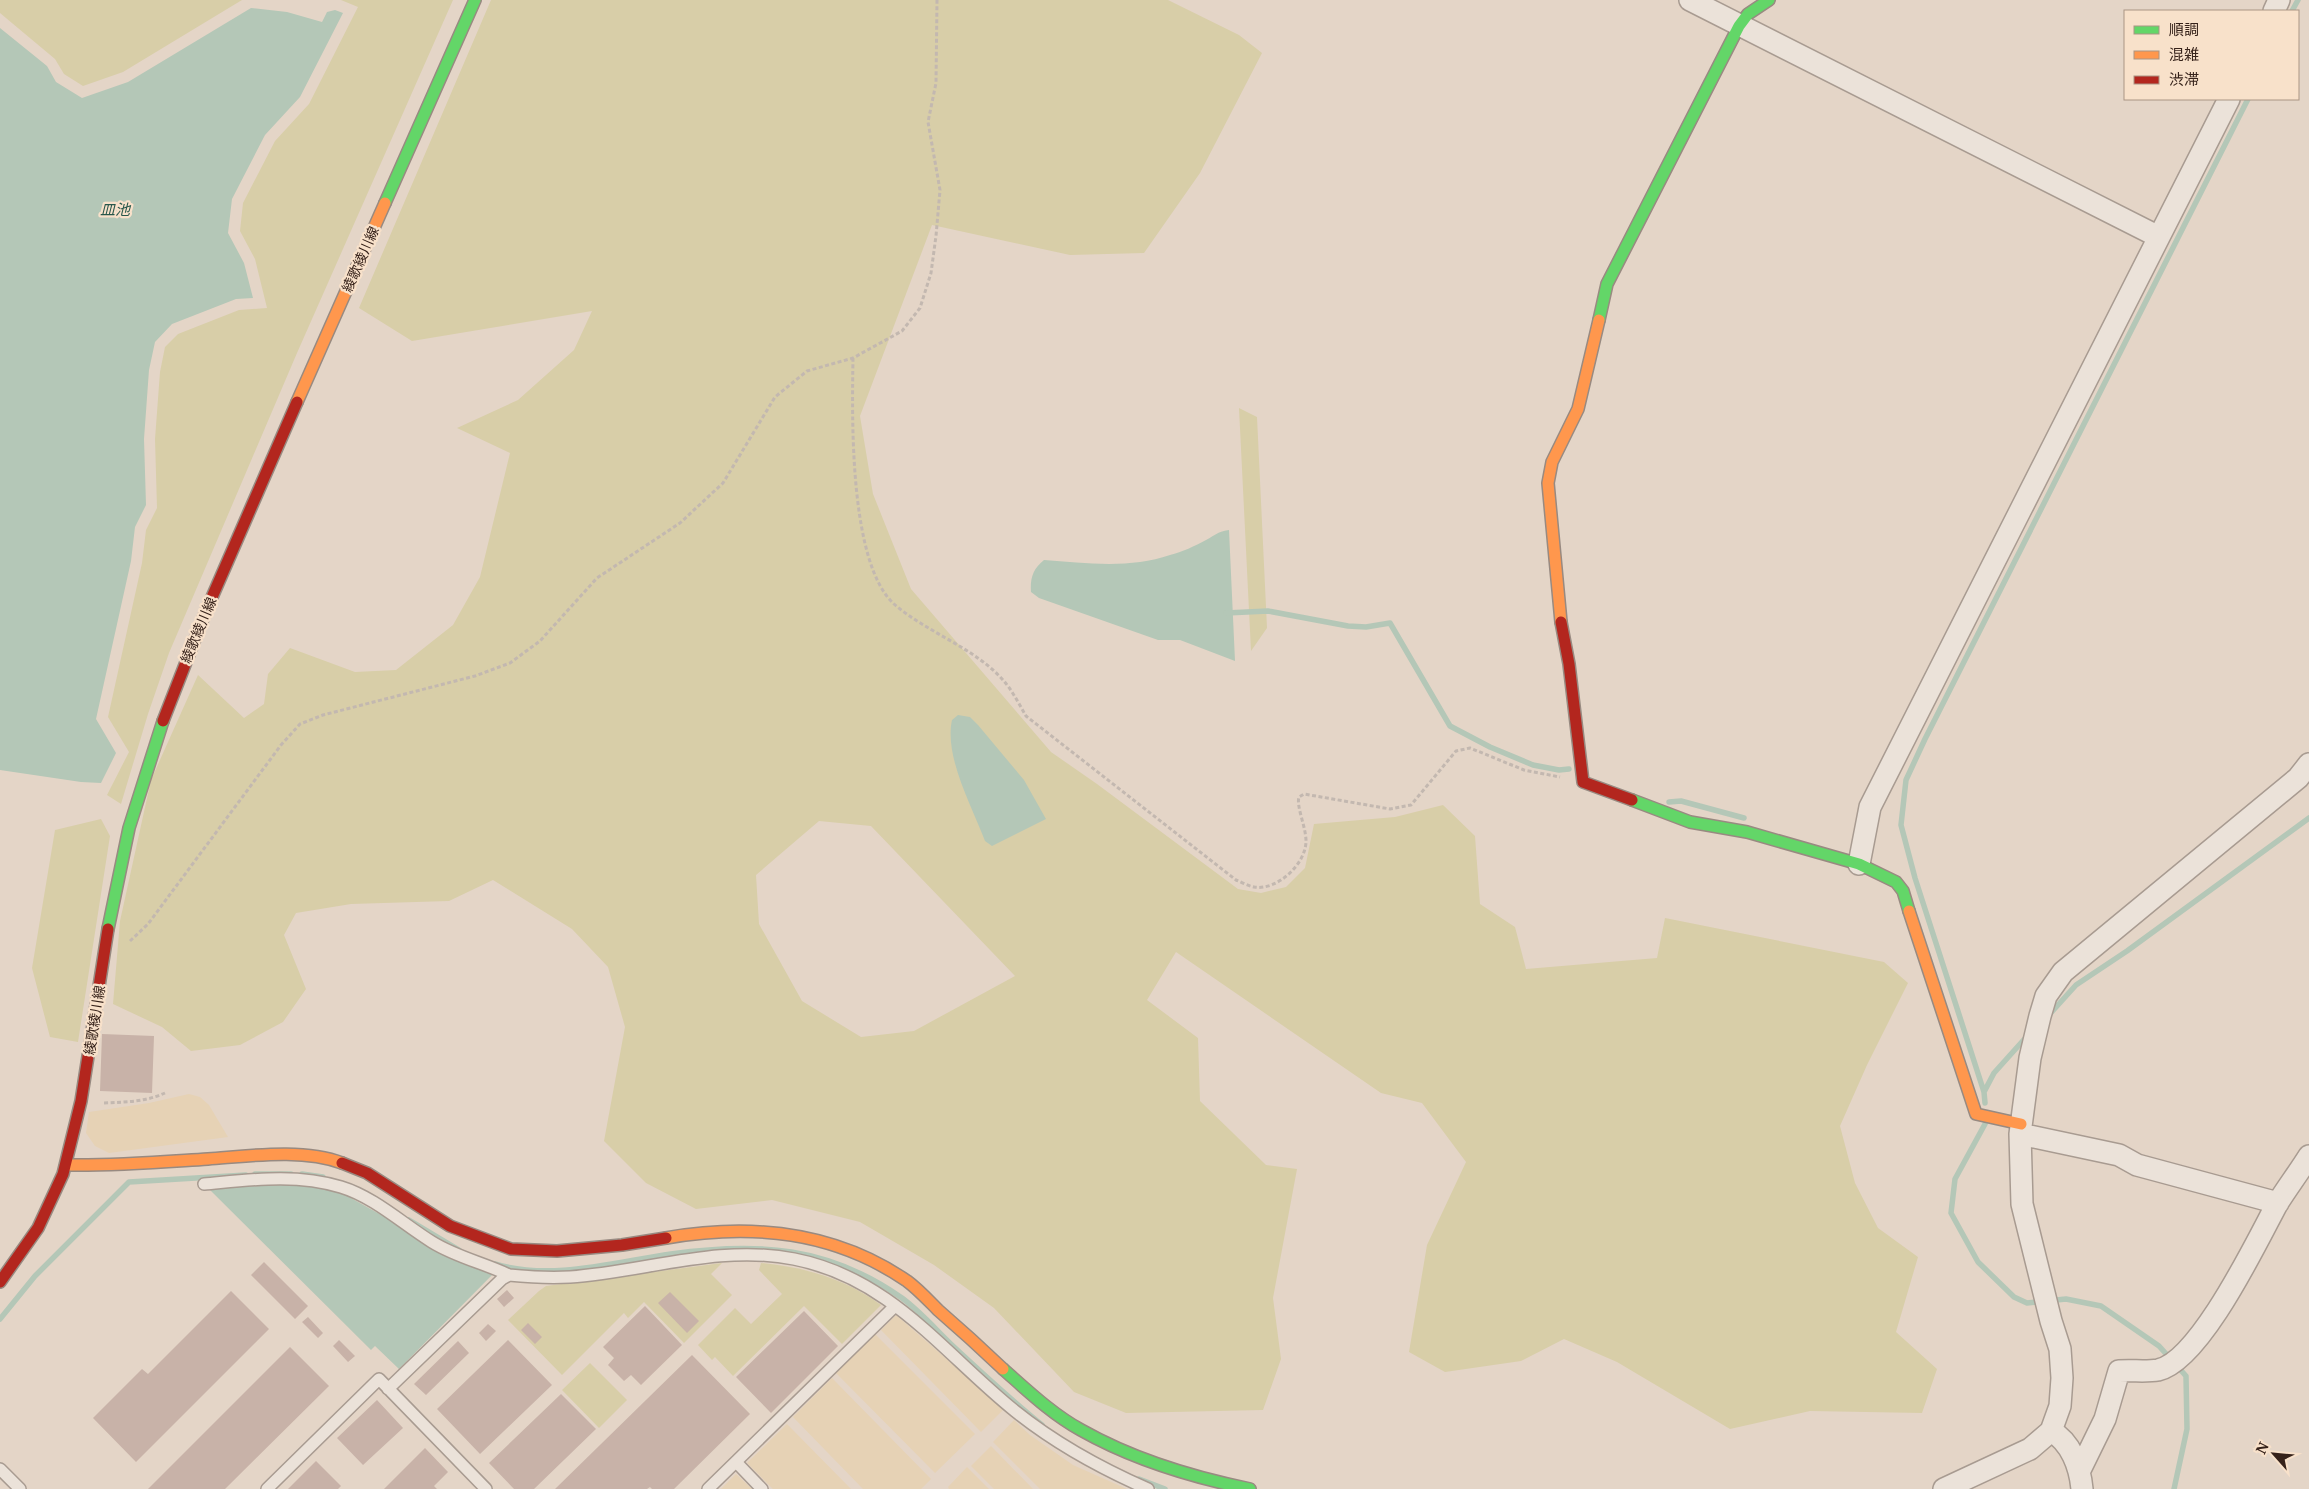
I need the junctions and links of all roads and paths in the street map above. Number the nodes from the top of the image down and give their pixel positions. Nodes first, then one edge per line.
1 (475, 0) edge
2 (937, 0) edge
3 (1690, 0) edge
4 (1768, 0) edge
5 (1739, 26) junction
6 (2228, 100) edge
7 (2159, 237) junction
8 (853, 358) junction
9 (2309, 764) edge
10 (1583, 782) junction
11 (1859, 864) junction
12 (129, 943) dead end
13 (165, 1093) dead end
14 (81, 1102) junction
15 (2020, 1129) junction
16 (2309, 1156) edge
17 (66, 1165) junction
18 (204, 1184) dead end
19 (2278, 1203) junction
20 (509, 1275) junction
21 (0, 1282) edge
22 (895, 1306) junction
23 (388, 1389) junction
24 (2052, 1431) junction
25 (736, 1462) junction
26 (0, 1469) edge
27 (2081, 1480) edge
28 (20, 1489) edge
29 (267, 1489) edge
30 (486, 1489) edge
31 (708, 1489) edge
32 (762, 1489) edge
33 (1148, 1489) edge
34 (1250, 1489) edge
35 (1944, 1489) edge

1 - 14 street, 綾歌綾川線
2 - 8 path
3 - 5 street
4 - 5 street
5 - 7 street
5 - 10 street
6 - 7 street
7 - 11 street
8 - 10 path
8 - 12 path
9 - 15 street
10 - 11 street
11 - 15 street
13 - 14 path
14 - 17 street, 綾歌綾川線
15 - 19 street
15 - 24 street
16 - 19 street
17 - 21 street, 綾歌綾川線
17 - 34 street
18 - 20 lane
19 - 27 street
20 - 22 lane
20 - 23 lane
22 - 25 lane
22 - 33 lane
23 - 29 lane
23 - 30 lane
24 - 27 street
24 - 35 street
25 - 31 lane
25 - 32 lane
26 - 28 lane

